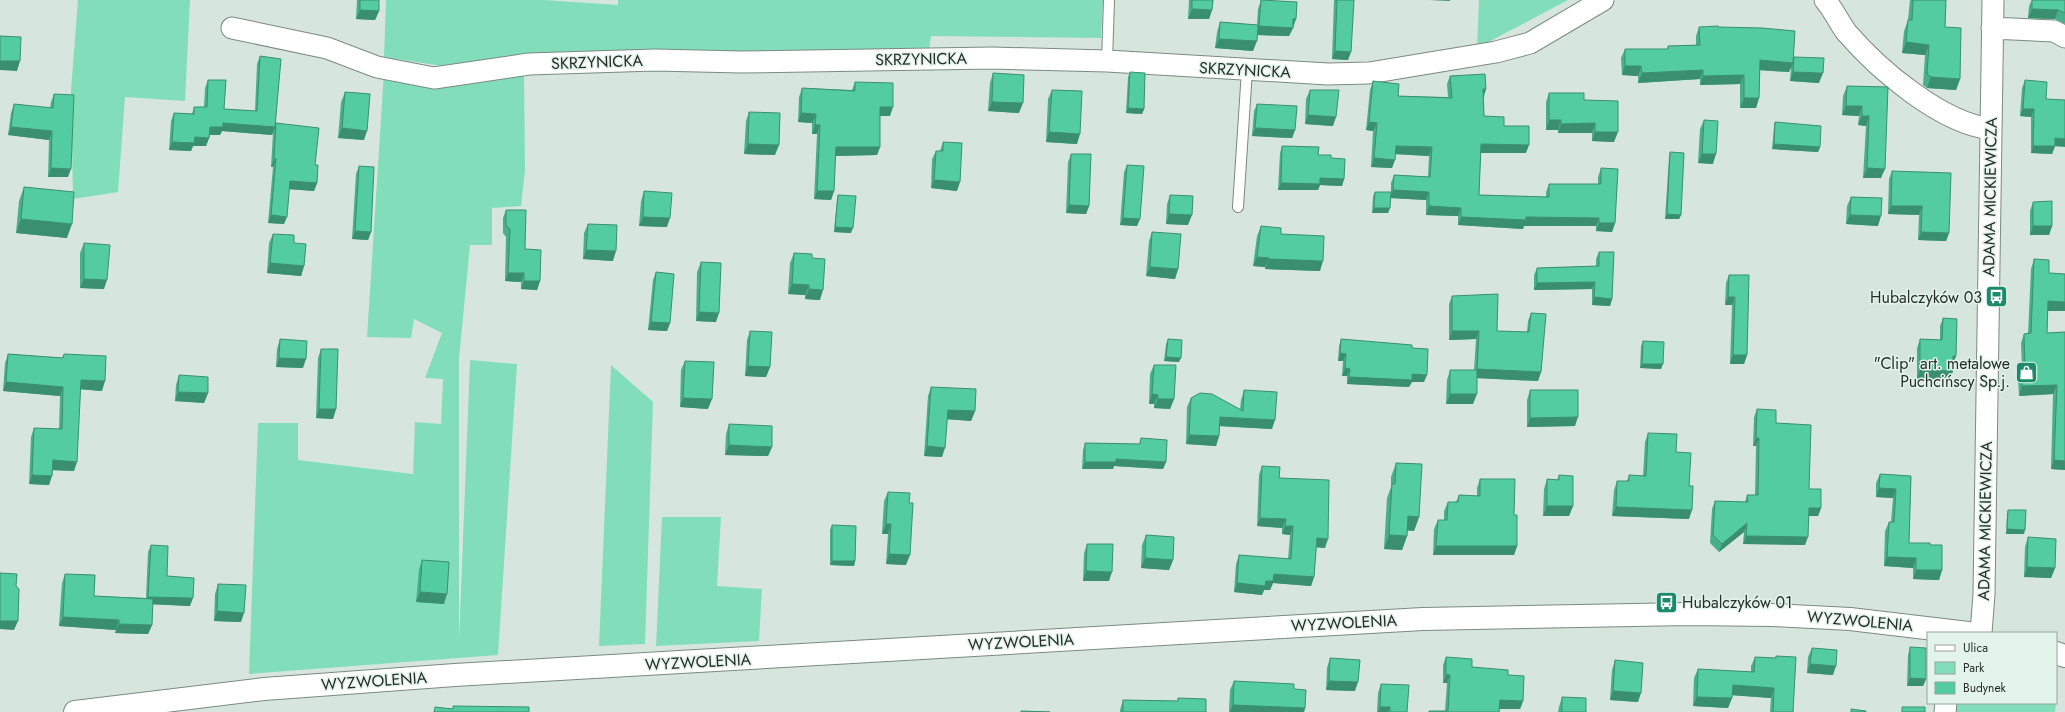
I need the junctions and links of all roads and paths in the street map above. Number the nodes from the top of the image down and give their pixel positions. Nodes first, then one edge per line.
1 (1109, 0) edge
2 (1603, 0) edge
3 (1825, 0) edge
4 (1993, 0) edge
5 (232, 28) dead end
6 (1992, 28) junction
7 (2065, 38) edge
8 (1107, 61) junction
9 (1247, 70) junction
10 (1991, 129) junction
11 (1238, 207) dead end
12 (1957, 632) edge
13 (1981, 632) edge
14 (75, 712) edge

1 - 8 lane
2 - 9 street, SKRZYNICKA
3 - 10 street
4 - 6 street, ADAMA MICKIEWICZA
5 - 8 street, SKRZYNICKA
6 - 7 street
6 - 10 street, ADAMA MICKIEWICZA
8 - 9 street, SKRZYNICKA
9 - 11 lane
10 - 13 street, ADAMA MICKIEWICZA
12 - 14 street, WYZWOLENIA

